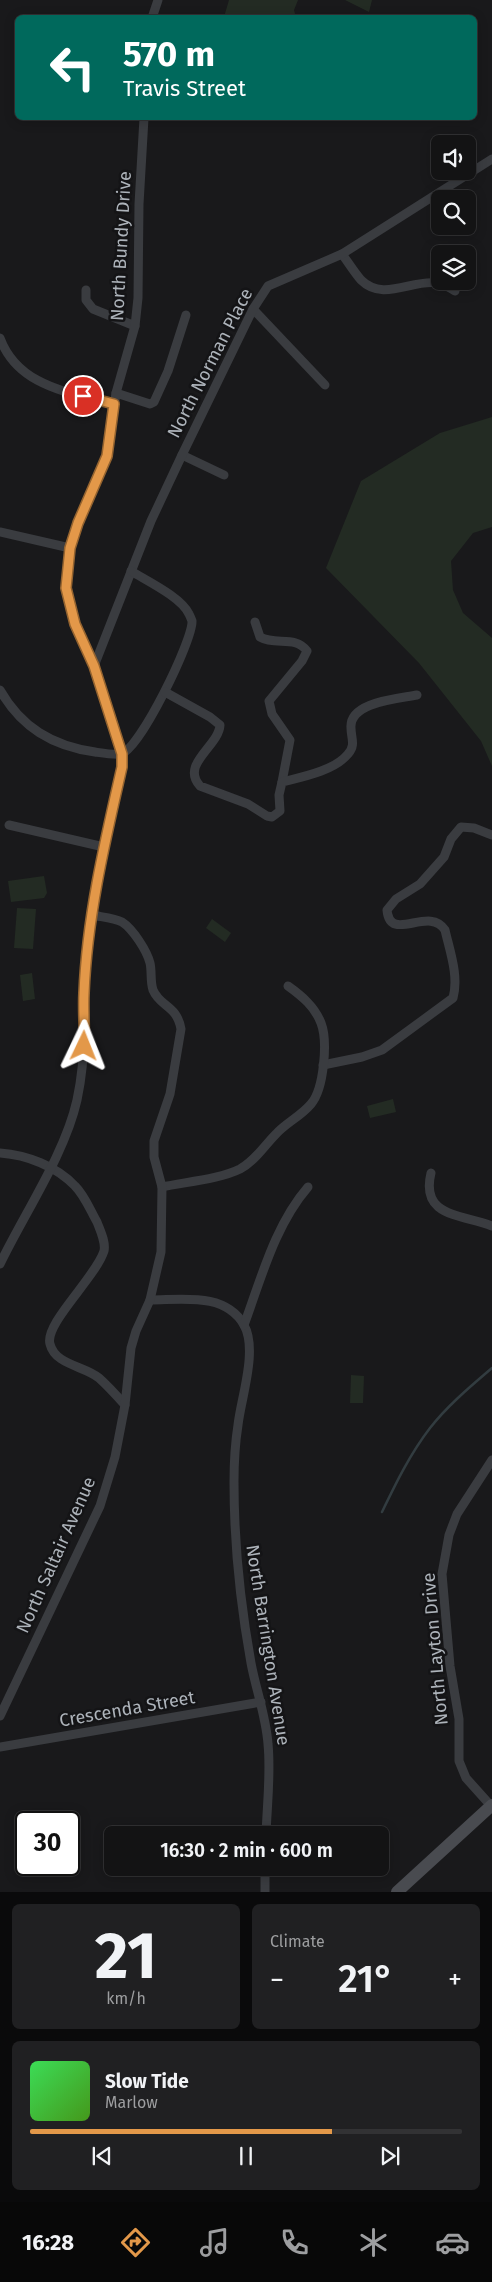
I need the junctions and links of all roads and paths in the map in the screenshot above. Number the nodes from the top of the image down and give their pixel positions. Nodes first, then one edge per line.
1 (158, 0) edge
2 (153, 15) edge
3 (144, 120) edge
4 (492, 159) edge
5 (342, 254) junction
6 (86, 290) dead end
7 (455, 291) dead end
8 (252, 309) junction
9 (186, 315) dead end
10 (135, 326) junction
11 (0, 338) edge
12 (325, 385) dead end
13 (116, 393) junction
14 (114, 404) junction
15 (182, 455) junction
16 (224, 475) dead end
17 (0, 532) edge
18 (70, 548) junction
19 (131, 571) junction
20 (254, 622) dead end
21 (94, 666) junction
22 (0, 690) edge
23 (165, 692) junction
24 (417, 695) dead end
25 (122, 754) junction
26 (282, 782) junction
27 (9, 825) dead end
28 (492, 835) edge
29 (104, 847) junction
30 (92, 915) junction
31 (288, 986) dead end
32 (323, 1065) junction
33 (0, 1153) edge
34 (50, 1169) junction
35 (431, 1174) dead end
36 (162, 1187) junction
37 (308, 1187) dead end
38 (492, 1226) edge
39 (0, 1264) edge
40 (150, 1300) junction
41 (244, 1325) junction
42 (125, 1405) junction
43 (492, 1460) edge
44 (260, 1702) junction
45 (0, 1716) edge
46 (0, 1747) edge
47 (492, 1806) edge
48 (266, 1826) edge
49 (266, 1876) edge
50 (265, 1892) edge
51 (396, 1892) edge

1 - 2 street
3 - 10 street, North Bundy Drive
4 - 5 street, North Norman Place
5 - 7 street
5 - 8 street, North Norman Place
6 - 10 street
8 - 12 street
8 - 15 street, North Norman Place
9 - 13 street
10 - 13 street, North Bundy Drive
11 - 14 street
13 - 14 street, North Bundy Drive
14 - 18 street, North Bundy Drive
15 - 16 street
15 - 19 street, North Norman Place
17 - 18 street
18 - 21 street, North Bundy Drive
19 - 21 street, North Norman Place
19 - 23 street
20 - 26 street
21 - 25 street, North Bundy Drive
22 - 25 street
23 - 25 street
23 - 26 street
24 - 26 street
25 - 29 street, North Bundy Drive
27 - 29 street
28 - 32 street
29 - 30 street, North Bundy Drive
30 - 34 street, North Bundy Drive
30 - 36 street, North Saltair Avenue
31 - 32 street
32 - 36 street
33 - 34 street
34 - 39 street, North Bundy Drive
34 - 42 street
35 - 38 street
36 - 40 street, North Saltair Avenue
37 - 41 street
40 - 41 street
40 - 42 street, North Saltair Avenue
41 - 44 street, North Barrington Avenue
42 - 45 street, North Saltair Avenue
43 - 47 street, North Layton Drive
44 - 46 street, Crescenda Street
44 - 48 street, North Barrington Avenue
47 - 51 main road
49 - 50 street

